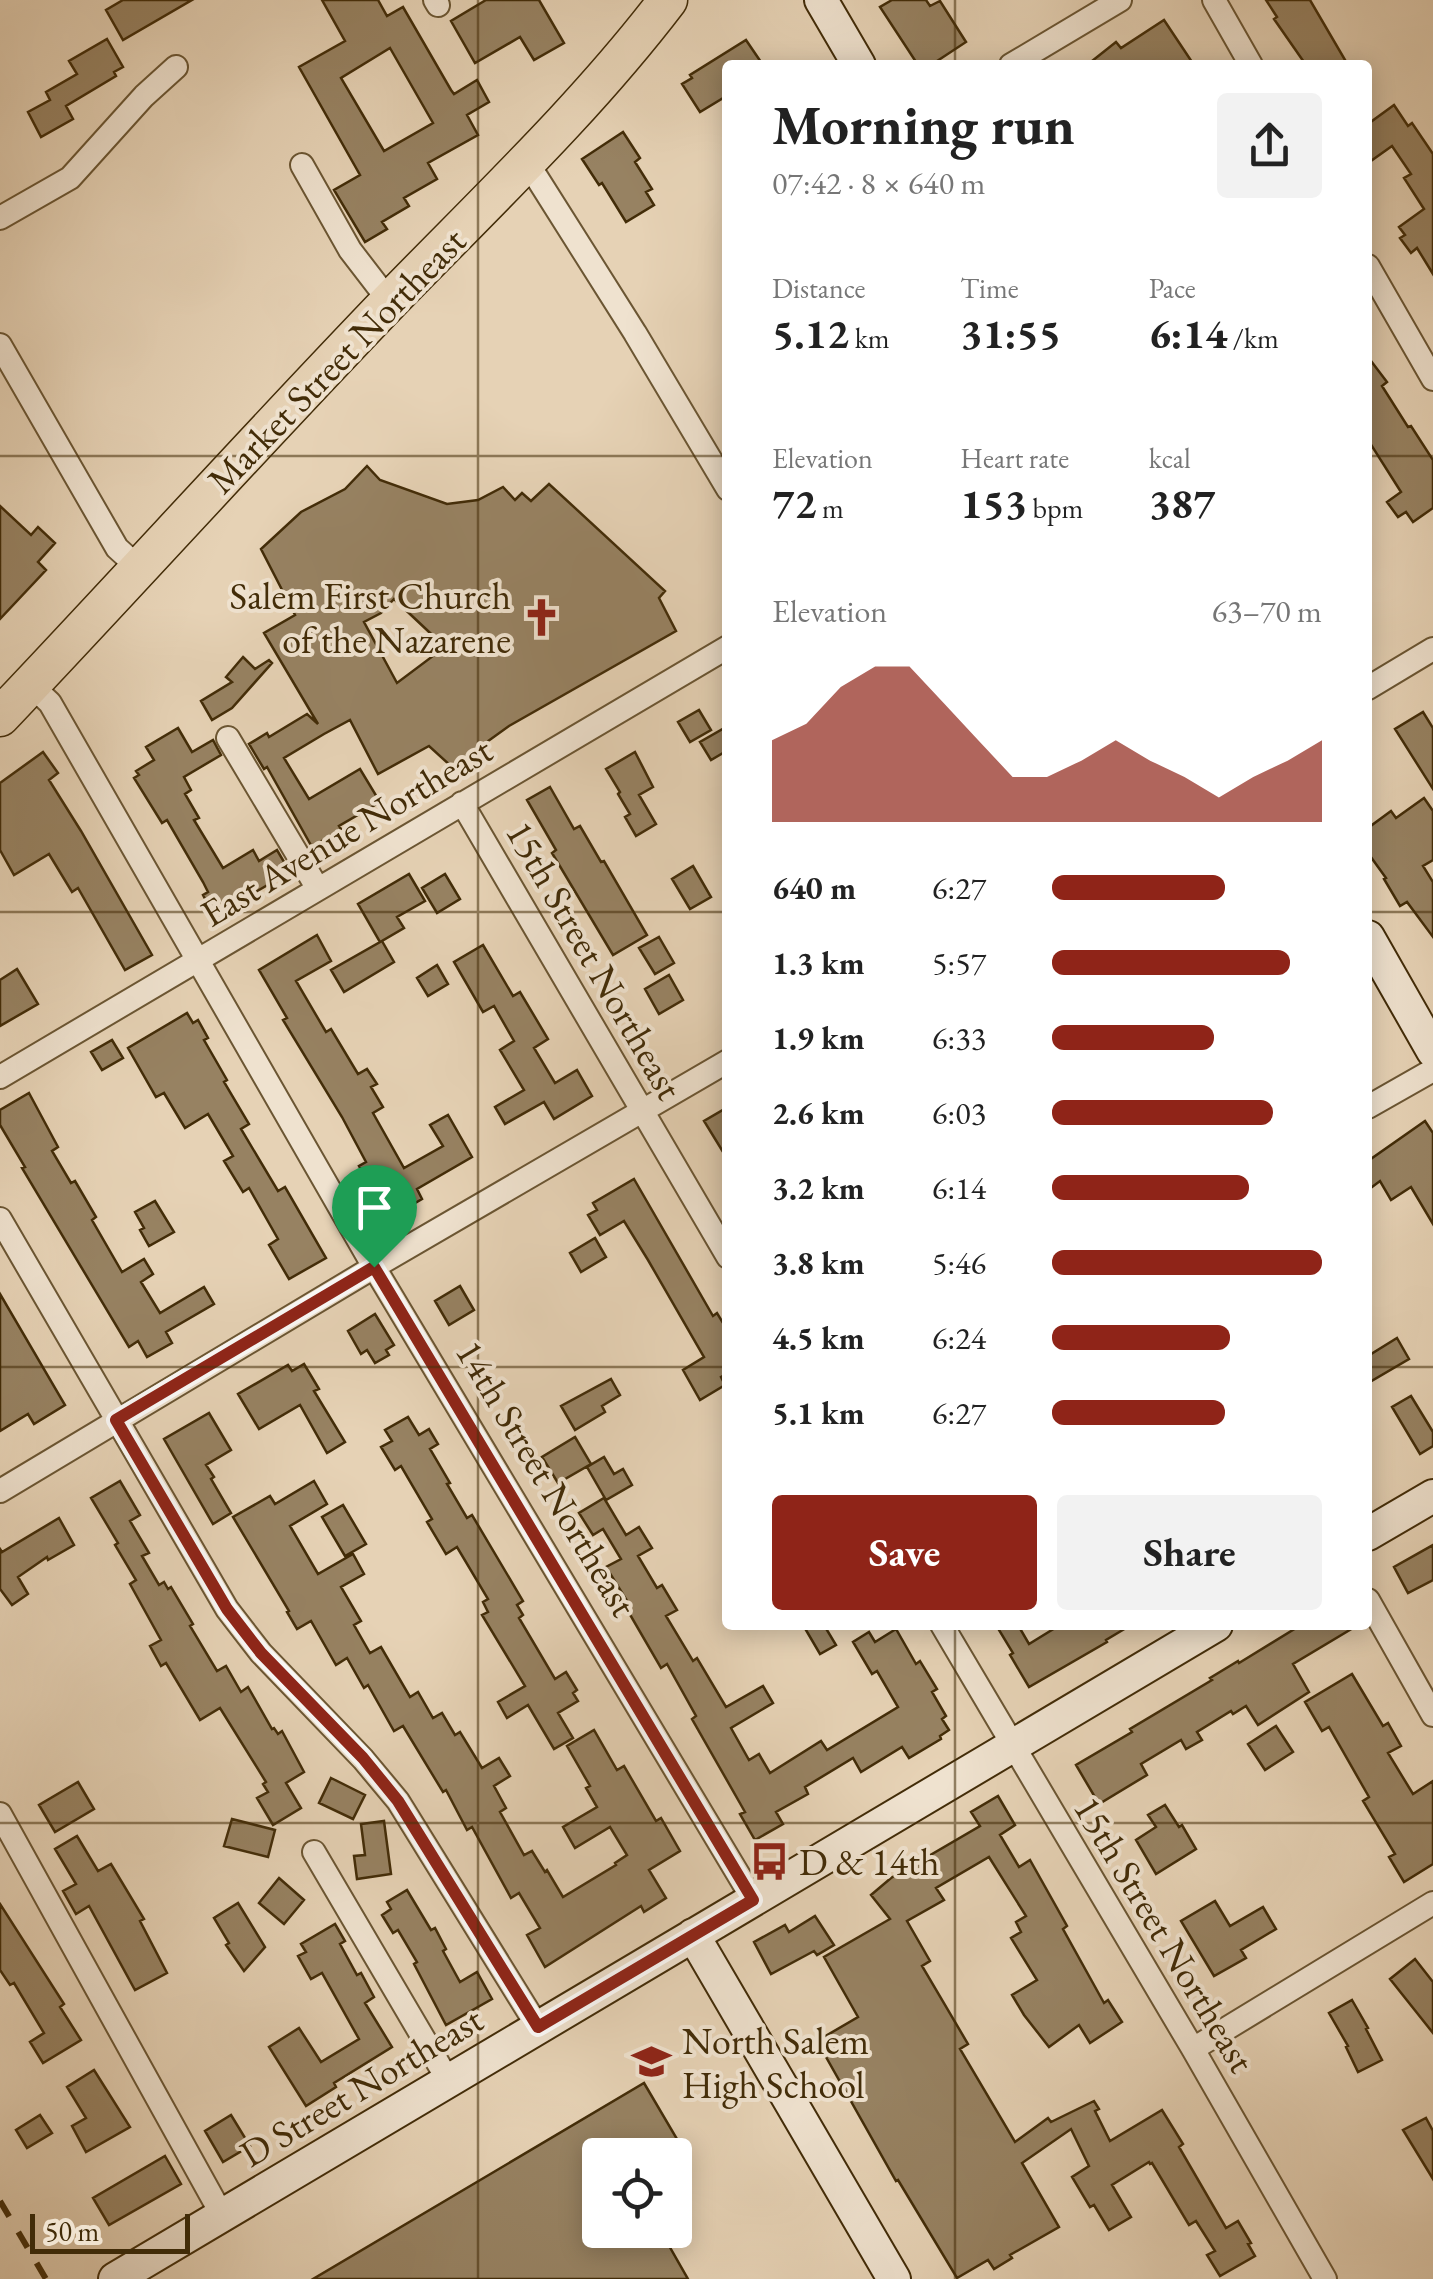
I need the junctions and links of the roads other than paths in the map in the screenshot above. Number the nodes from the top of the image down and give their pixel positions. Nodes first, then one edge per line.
1 (668, 0) edge
2 (820, 0) edge
3 (1120, 0) edge
4 (1214, 0) edge
5 (856, 60) edge
6 (1019, 60) edge
7 (1248, 60) edge
8 (176, 68) dead end
9 (527, 162) junction
10 (302, 164) dead end
11 (0, 218) edge
12 (1372, 273) edge
13 (390, 302) junction
14 (0, 344) edge
15 (1433, 379) edge
16 (722, 479) edge
17 (139, 568) junction
18 (1433, 649) edge
19 (722, 650) edge
20 (31, 685) junction
21 (1372, 686) edge
22 (0, 718) edge
23 (228, 738) dead end
24 (462, 802) junction
25 (318, 889) junction
26 (1372, 945) edge
27 (197, 961) junction
28 (1433, 1051) edge
29 (722, 1064) edge
30 (1433, 1070) edge
31 (0, 1077) edge
32 (1372, 1105) edge
33 (642, 1111) junction
34 (0, 1219) edge
35 (722, 1247) edge
36 (374, 1267) junction
37 (116, 1420) junction
38 (0, 1491) edge
39 (1433, 1496) edge
40 (1372, 1532) edge
41 (1372, 1607) edge
42 (945, 1630) edge
43 (1208, 1630) edge
44 (1433, 1716) edge
45 (1013, 1746) junction
46 (0, 1814) edge
47 (314, 1852) dead end
48 (753, 1900) junction
49 (1433, 1903) edge
50 (693, 1934) junction
51 (538, 2027) junction
52 (1193, 2049) junction
53 (448, 2080) junction
54 (222, 2216) junction
55 (115, 2279) edge
56 (894, 2279) edge
57 (1324, 2279) edge

1 - 9 main road, Market Street Northeast
2 - 5 street
3 - 6 street
4 - 7 street
8 - 11 street
9 - 13 main road, Market Street Northeast
9 - 16 street
10 - 13 street
12 - 15 street
13 - 17 main road, Market Street Northeast
14 - 17 street
17 - 20 main road, Market Street Northeast
18 - 21 street
19 - 24 street, East Avenue Northeast
20 - 22 main road, Market Street Northeast
20 - 27 street, 14th Street Northeast
23 - 25 street
24 - 25 street, East Avenue Northeast
24 - 33 street, 15th Street Northeast
25 - 27 street, East Avenue Northeast
26 - 28 street
27 - 31 street, East Avenue Northeast
27 - 36 street, 14th Street Northeast
29 - 33 street
30 - 32 street
33 - 35 street, 15th Street Northeast
33 - 36 street
34 - 37 street
36 - 37 street
36 - 48 street, 14th Street Northeast
37 - 38 street
37 - 51 street
39 - 40 street
41 - 44 street
42 - 45 street, 15th Street Northeast
43 - 45 street, D Street Northeast
45 - 48 street, D Street Northeast
45 - 52 street, 15th Street Northeast
46 - 54 street
47 - 53 street
48 - 50 street, D Street Northeast
49 - 52 street
50 - 51 street, D Street Northeast
50 - 56 street
51 - 53 street, D Street Northeast
52 - 57 street, 15th Street Northeast
53 - 54 street, D Street Northeast
54 - 55 street, D Street Northeast

